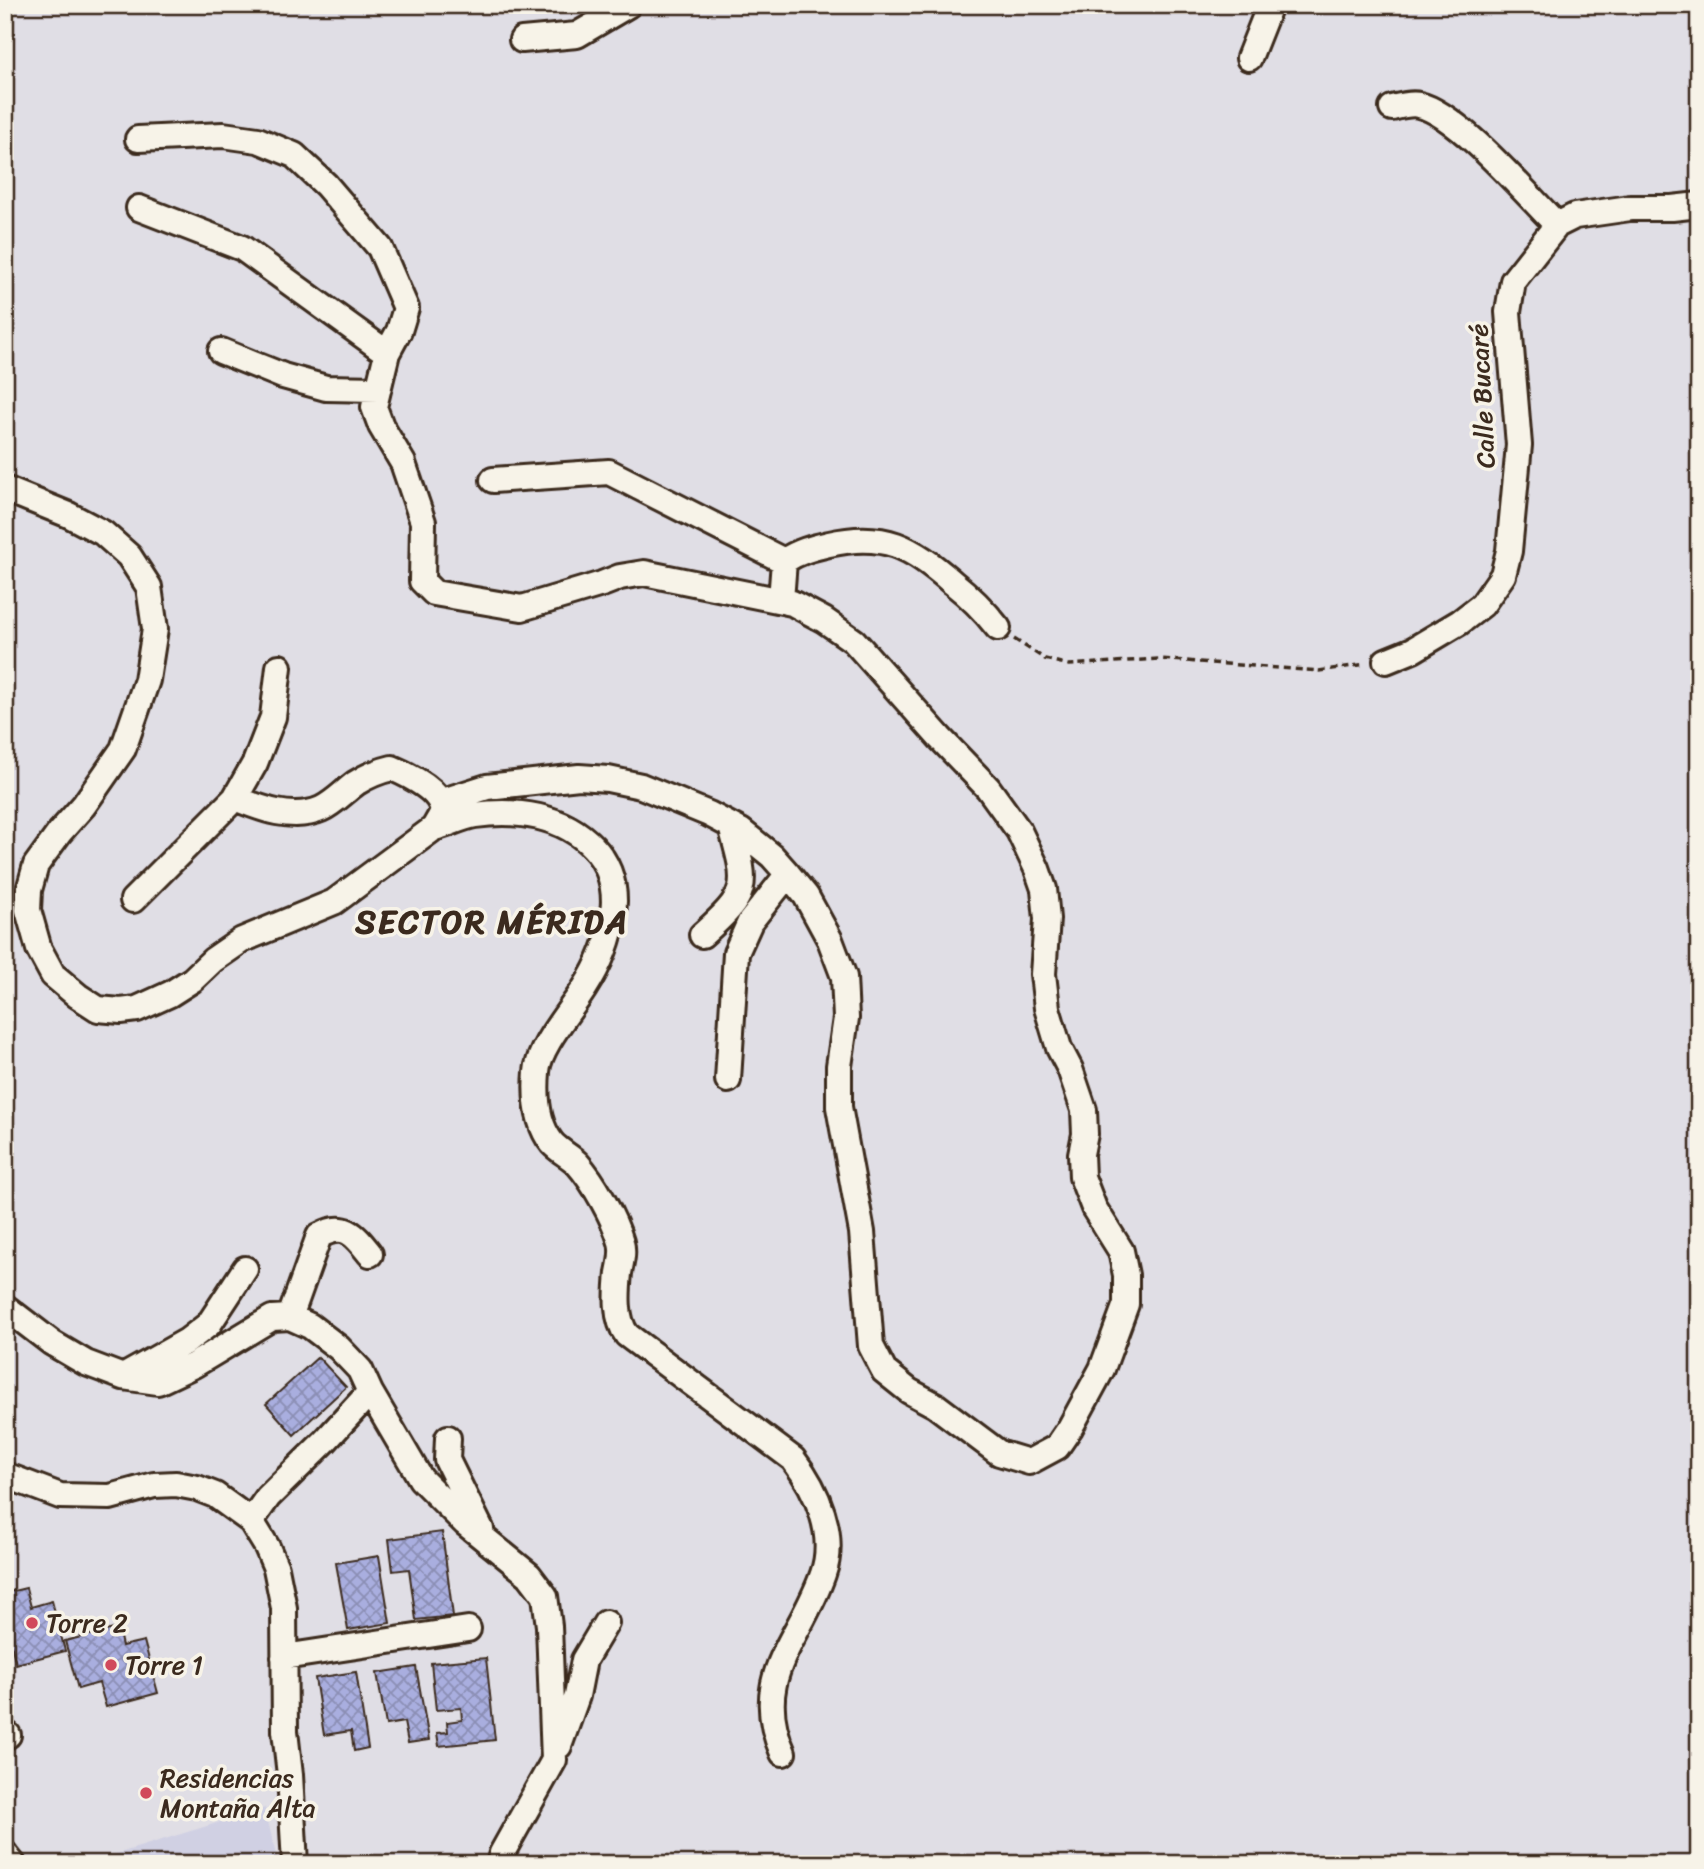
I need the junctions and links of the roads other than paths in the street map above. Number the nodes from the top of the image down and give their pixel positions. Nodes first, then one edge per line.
1 (628, 5) edge
2 (1270, 5) edge
3 (522, 40) dead end
4 (1249, 58) dead end
5 (1392, 108) dead end
6 (138, 139) dead end
7 (1699, 205) edge
8 (139, 208) dead end
9 (1557, 225) junction
10 (221, 351) dead end
11 (387, 353) junction
12 (378, 389) junction
13 (493, 480) dead end
14 (5, 489) edge
15 (784, 561) junction
16 (780, 600) junction
17 (998, 628) road end
18 (1386, 661) road end
19 (279, 667) dead end
20 (235, 798) junction
21 (440, 802) junction
22 (731, 826) junction
23 (434, 828) junction
24 (788, 874) junction
25 (133, 900) dead end
26 (702, 935) dead end
27 (729, 1080) dead end
28 (370, 1254) dead end
29 (245, 1269) dead end
30 (5, 1307) edge
31 (290, 1317) junction
32 (122, 1377) junction
33 (370, 1392) junction
34 (448, 1438) dead end
35 (5, 1475) edge
36 (251, 1521) junction
37 (485, 1539) junction
38 (606, 1623) dead end
39 (468, 1629) dead end
40 (284, 1657) junction
41 (783, 1753) dead end
42 (554, 1760) junction
43 (295, 1864) edge
44 (499, 1864) edge

1 - 3 street
2 - 4 street
5 - 9 street
6 - 11 street
7 - 9 street
8 - 11 street
9 - 18 street, Calle Bucaré
10 - 12 street
11 - 12 street
12 - 16 street
13 - 15 street
14 - 23 street
15 - 16 street
15 - 17 street
16 - 24 street
19 - 20 street
20 - 21 street
20 - 25 street
21 - 22 street
21 - 23 street
22 - 24 street
22 - 26 street
23 - 41 street
24 - 27 street
28 - 31 street
29 - 32 street
30 - 32 street
31 - 32 street
31 - 33 street
33 - 36 street
33 - 37 street
34 - 37 street
35 - 36 street
36 - 40 street
37 - 42 street
38 - 42 street
39 - 40 street
40 - 43 street
42 - 44 street

